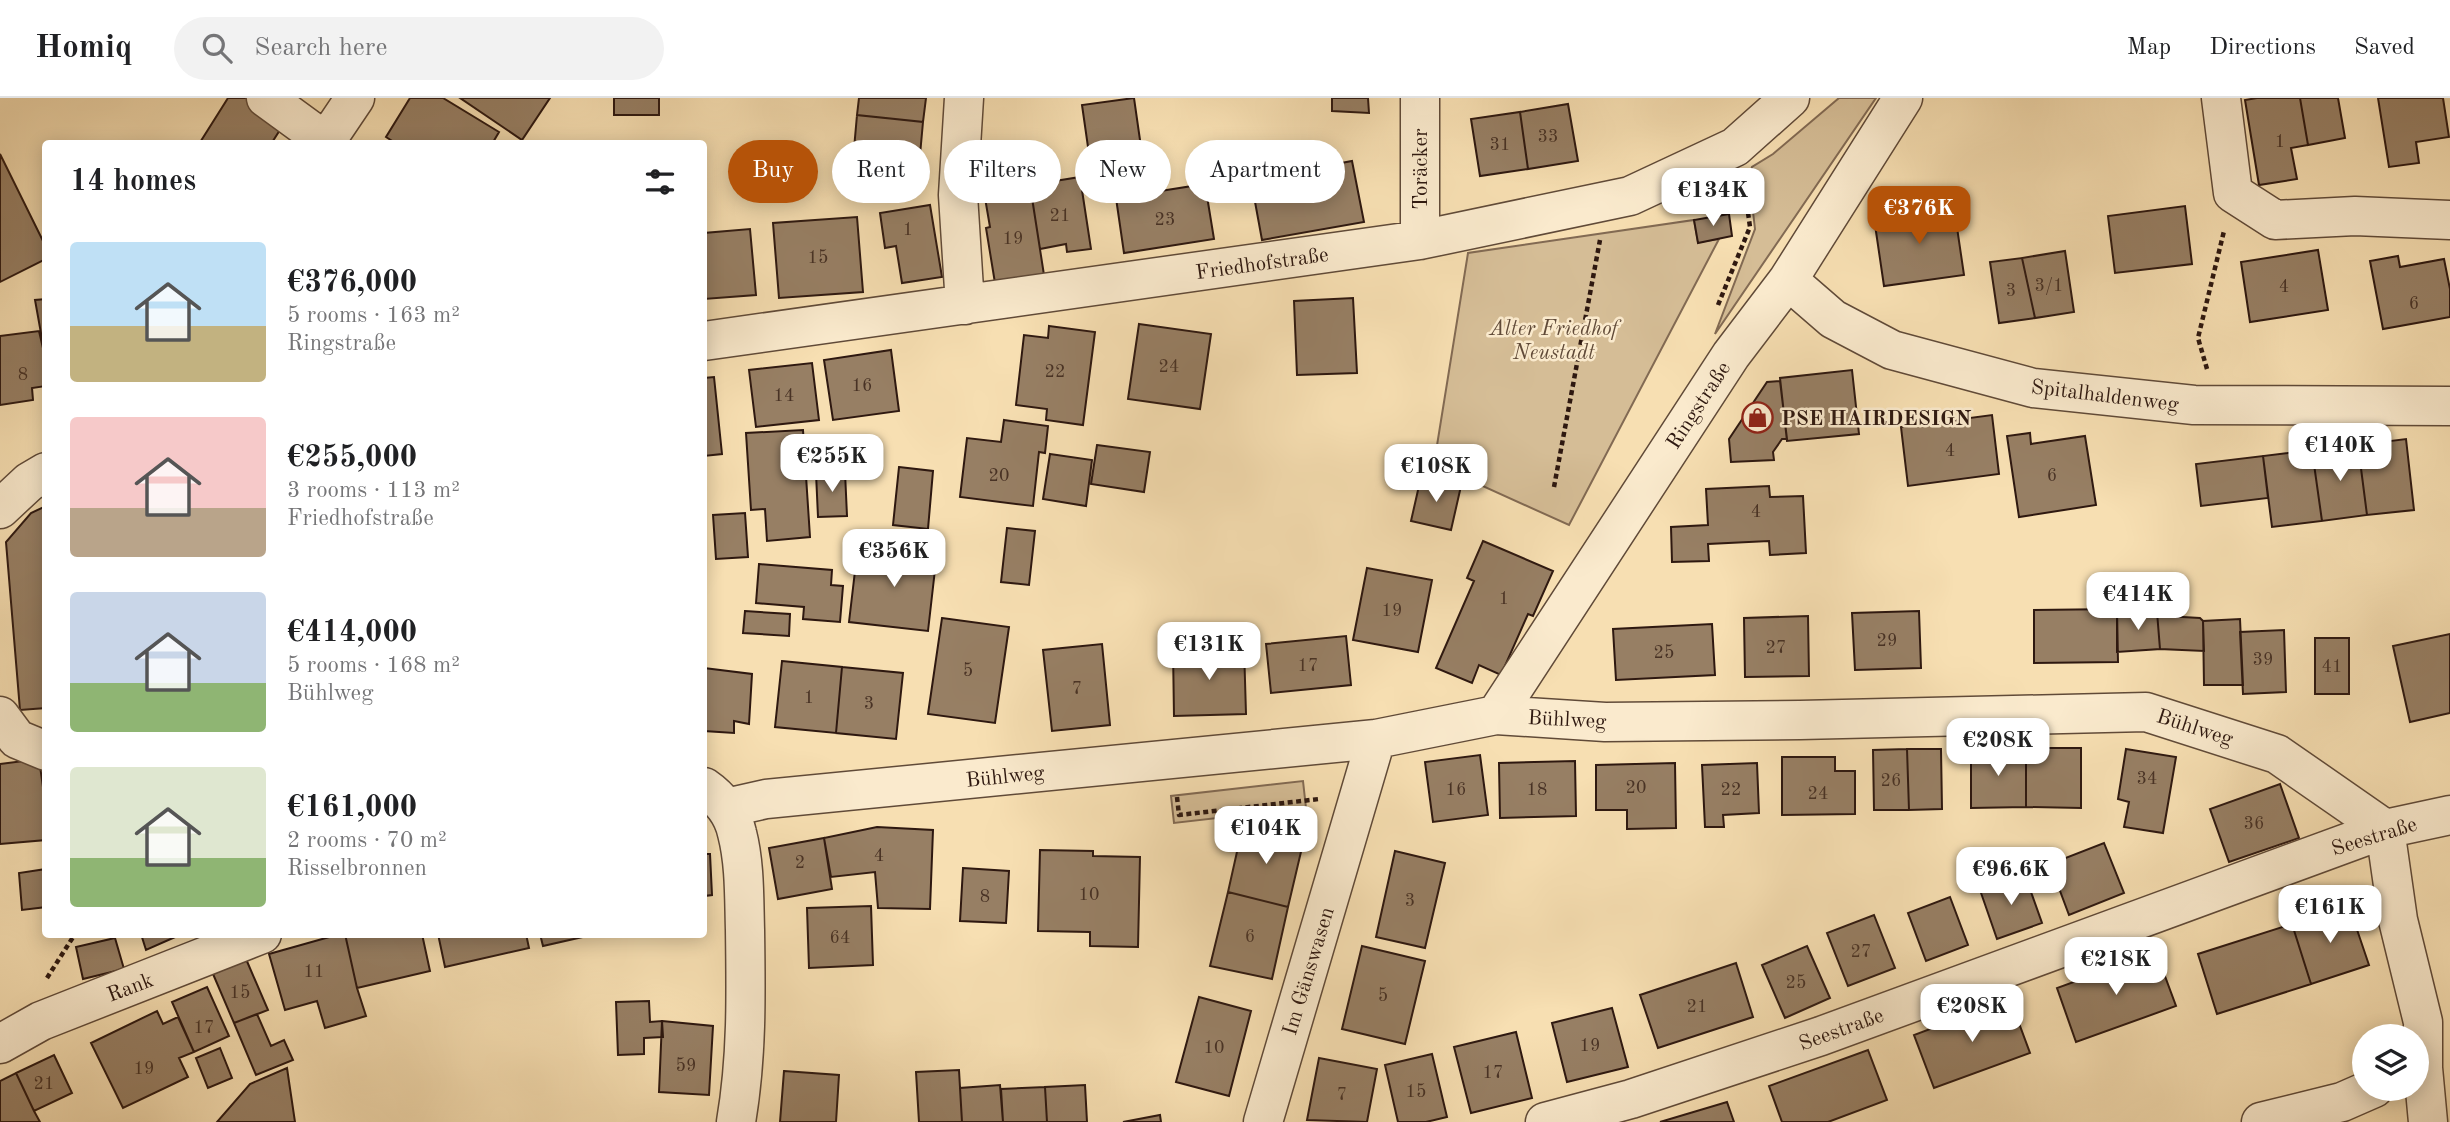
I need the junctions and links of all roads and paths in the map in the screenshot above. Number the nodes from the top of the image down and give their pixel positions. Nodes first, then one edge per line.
1 (266, 98) edge
2 (355, 98) edge
3 (964, 98) edge
4 (1420, 98) edge
5 (1790, 98) edge
6 (1903, 98) edge
7 (2221, 98) edge
8 (322, 140) edge
9 (326, 140) edge
10 (1744, 175) dead end
11 (2233, 193) junction
12 (2450, 220) edge
13 (1601, 235) dead end
14 (1420, 240) junction
15 (1788, 280) junction
16 (965, 305) junction
17 (1713, 318) dead end
18 (707, 341) edge
19 (2208, 373) dead end
20 (2450, 406) edge
21 (42, 474) edge
22 (1554, 487) dead end
23 (0, 509) edge
24 (1496, 715) junction
25 (0, 716) edge
26 (1376, 739) junction
27 (42, 749) edge
28 (1176, 789) dead end
29 (715, 797) edge
30 (1326, 798) dead end
31 (2450, 815) edge
32 (2385, 829) junction
33 (252, 938) edge
34 (2423, 1024) edge
35 (0, 1044) edge
36 (2352, 1098) edge
37 (2425, 1101) edge
38 (736, 1122) edge
39 (1263, 1122) edge
40 (1545, 1122) edge
41 (2261, 1122) edge
42 (2428, 1122) edge

1 - 8 street
2 - 9 street
3 - 16 street
4 - 14 street, Toräcker
5 - 14 street, Friedhofstraße
6 - 15 street, Ringstraße
7 - 11 street
10 - 17 path
11 - 12 street
11 - 19 path
13 - 22 path
14 - 16 street, Friedhofstraße
15 - 20 street, Spitalhaldenweg
15 - 24 street, Ringstraße
16 - 18 street, Friedhofstraße
21 - 23 street
24 - 26 street, Bühlweg
24 - 32 street, Bühlweg
25 - 27 street
26 - 29 street, Bühlweg
26 - 39 street, Im Gänswasen
28 - 30 path
29 - 38 street
31 - 32 street, Seestraße
32 - 34 street
32 - 40 street, Seestraße
33 - 35 street, Rank
36 - 41 street
37 - 42 street

